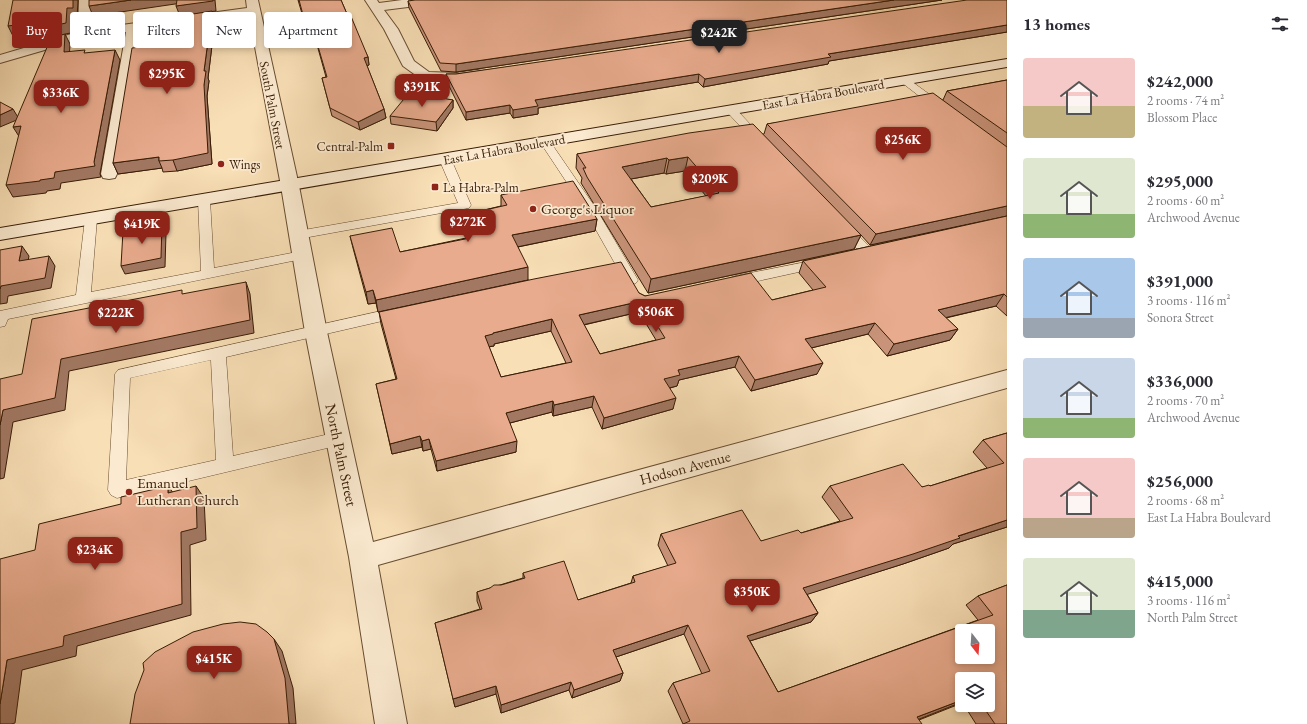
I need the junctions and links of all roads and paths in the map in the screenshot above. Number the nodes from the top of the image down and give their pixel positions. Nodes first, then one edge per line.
1 (85, 0) edge
2 (432, 0) edge
3 (373, 4) edge
4 (253, 6) edge
5 (85, 12) edge
6 (194, 16) edge
7 (133, 27) joint
8 (125, 28) edge
9 (70, 39) edge
10 (0, 59) edge
11 (1007, 63) edge
12 (488, 72) edge
13 (904, 80) junction
14 (731, 110) junction
15 (949, 113) edge
16 (546, 142) junction
17 (769, 150) edge
18 (445, 159) junction
19 (109, 174) dead end
20 (290, 186) junction
21 (204, 200) junction
22 (834, 218) edge
23 (91, 219) junction
24 (0, 234) edge
25 (300, 245) junction
26 (883, 249) edge
27 (867, 252) junction
28 (208, 274) junction
29 (720, 284) edge
30 (635, 288) edge
31 (83, 299) junction
32 (414, 309) edge
33 (0, 322) edge
34 (316, 332) junction
35 (218, 353) junction
36 (1007, 378) edge
37 (338, 439) junction
38 (225, 465) junction
39 (363, 557) junction
40 (391, 724) edge

1 - 5 street
2 - 3 street
3 - 12 street
4 - 6 street
4 - 20 street, South Palm Street
7 - 8 street
7 - 19 street
9 - 10 street
11 - 13 street, East La Habra Boulevard
13 - 14 street, East La Habra Boulevard
13 - 15 lane
14 - 16 street, East La Habra Boulevard
14 - 17 lane
16 - 18 street, East La Habra Boulevard
16 - 30 lane
18 - 20 street, East La Habra Boulevard
18 - 25 lane
20 - 21 street, East La Habra Boulevard
20 - 25 street, North Palm Street
21 - 23 street, East La Habra Boulevard
21 - 28 lane
22 - 27 lane
23 - 24 street, East La Habra Boulevard
23 - 31 lane
25 - 28 lane
25 - 34 street, North Palm Street
26 - 27 lane
27 - 29 lane
28 - 31 lane
31 - 33 lane
32 - 34 lane
34 - 35 lane
34 - 37 street, North Palm Street
35 - 38 lane
35 - 38 lane
36 - 39 street, Hodson Avenue
37 - 38 lane
37 - 39 street, North Palm Street
39 - 40 street, North Palm Street

